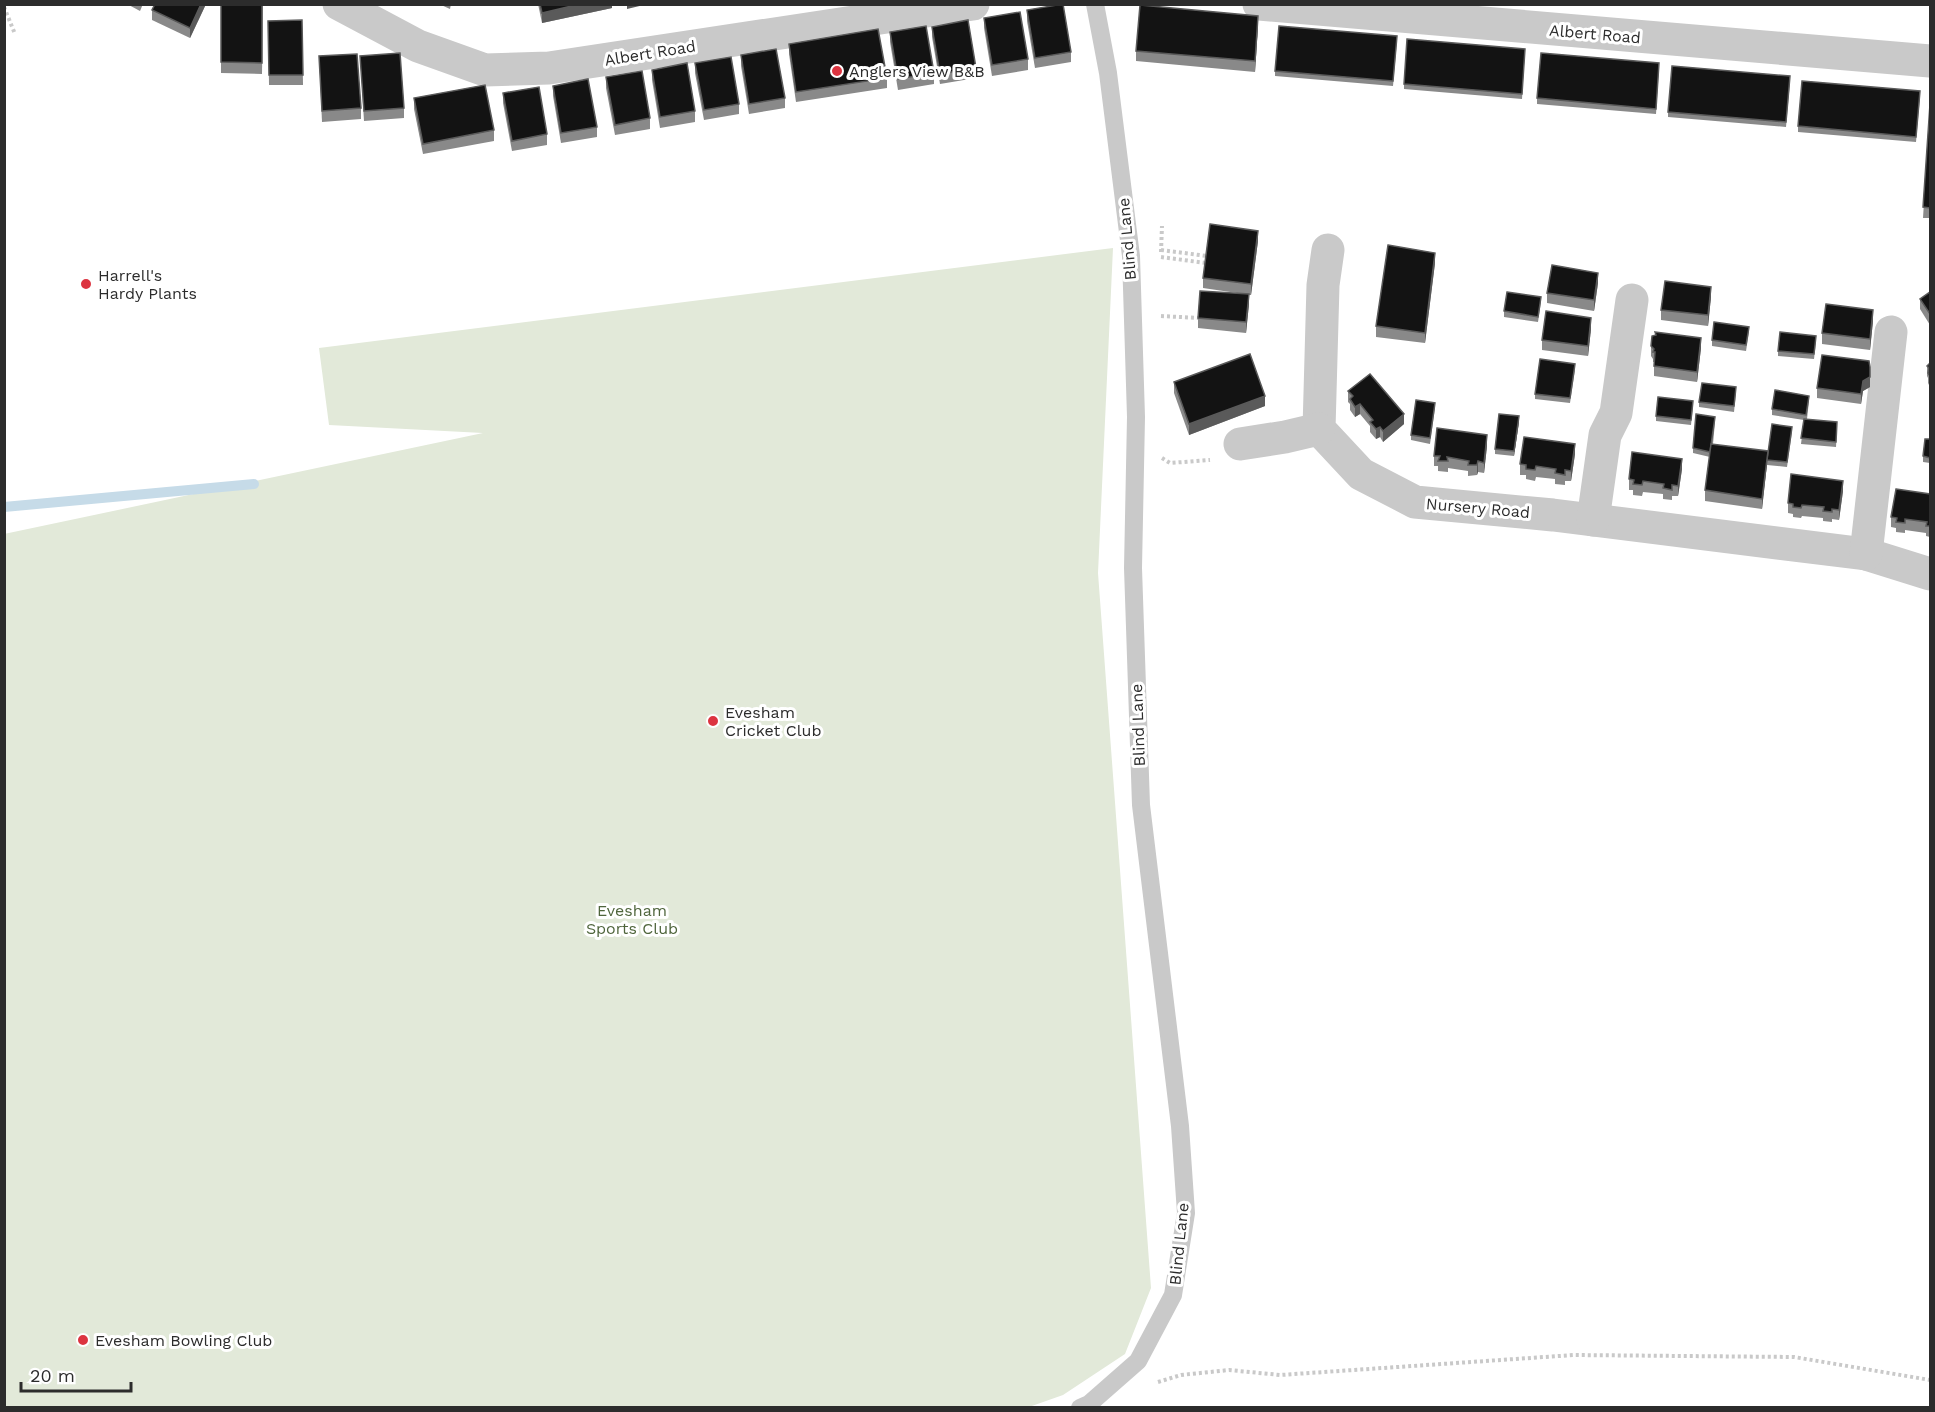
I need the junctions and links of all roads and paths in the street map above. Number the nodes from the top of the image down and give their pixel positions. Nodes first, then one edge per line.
1 (339, 4) edge
2 (973, 4) edge
3 (1095, 4) edge
4 (1259, 4) edge
5 (4, 7) edge
6 (1385, 11) edge
7 (15, 34) dead end
8 (1930, 61) edge
9 (1162, 226) dead end
10 (1161, 250) junction
11 (1328, 250) dead end
12 (1207, 256) edge
13 (1206, 263) edge
14 (1632, 300) dead end
15 (1157, 316) dead end
16 (1199, 318) edge
17 (1891, 332) dead end
18 (1318, 429) junction
19 (1240, 444) joint
20 (1160, 457) dead end
21 (1593, 520) junction
22 (1866, 554) junction
23 (1930, 574) edge
24 (1930, 1380) edge
25 (1150, 1385) dead end
26 (1080, 1407) edge

1 - 2 street, Albert Road
3 - 26 lane, Blind Lane
4 - 6 street, Albert Road
5 - 7 path
6 - 8 street, Albert Road
9 - 10 path
10 - 12 path
10 - 13 path
11 - 18 street
14 - 21 street
15 - 16 path
17 - 22 street
18 - 19 street
18 - 21 street, Nursery Road
19 - 20 path
21 - 22 street, Nursery Road
22 - 23 street, Nursery Road
24 - 25 path

